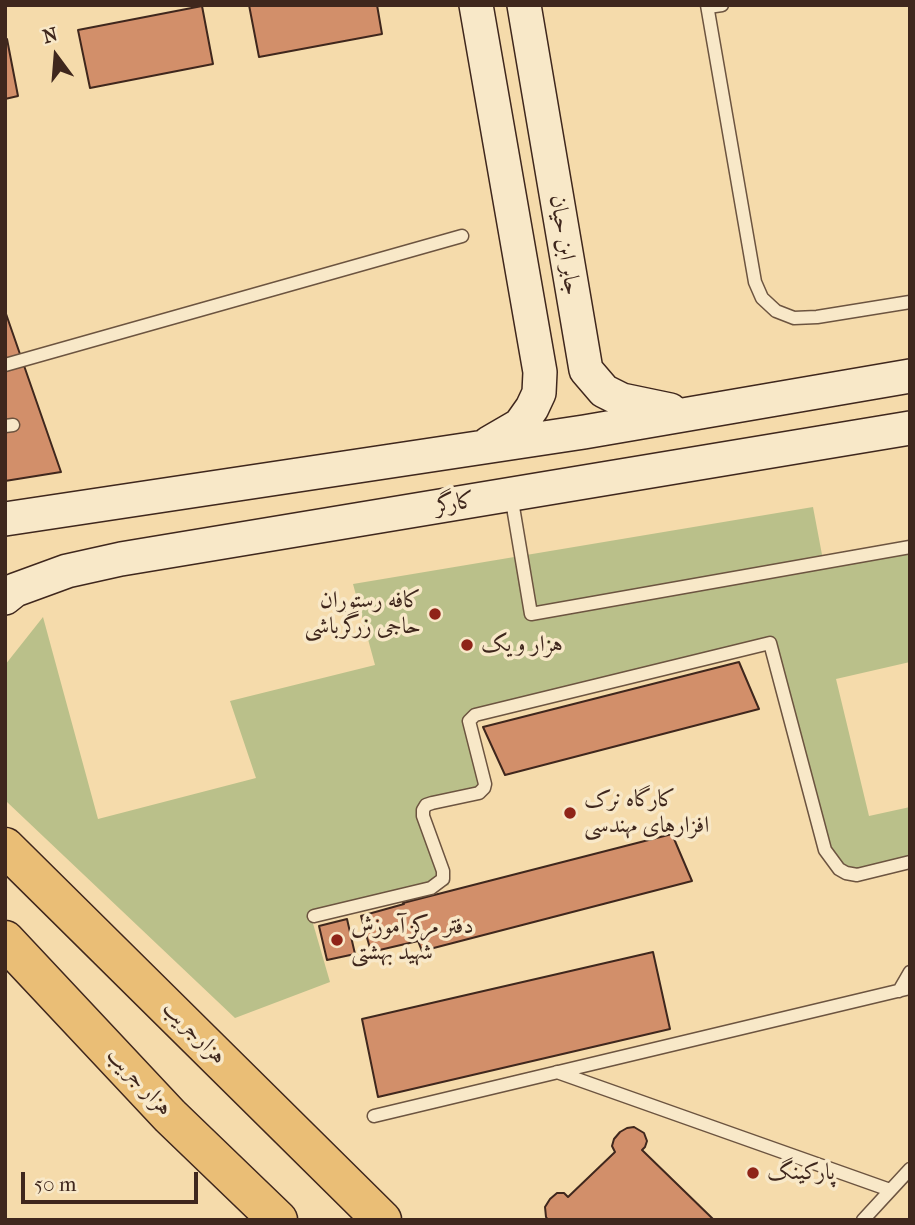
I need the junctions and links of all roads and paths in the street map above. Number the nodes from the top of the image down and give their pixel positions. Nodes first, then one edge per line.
1 (476, 5) edge
2 (524, 5) edge
3 (722, 5) edge
4 (708, 6) edge
5 (462, 236) dead end
6 (910, 302) edge
7 (581, 344) junction
8 (537, 359) junction
9 (5, 365) edge
10 (910, 376) edge
11 (910, 413) edge
12 (689, 414) junction
13 (910, 429) edge
14 (480, 448) junction
15 (737, 457) junction
16 (294, 477) junction
17 (511, 495) junction
18 (5, 519) edge
19 (300, 530) junction
20 (910, 547) edge
21 (5, 598) edge
22 (5, 846) edge
23 (910, 862) edge
24 (314, 916) dead end
25 (5, 940) edge
26 (910, 972) edge
27 (904, 989) edge
28 (557, 1072) junction
29 (374, 1116) dead end
30 (910, 1169) edge
31 (890, 1190) junction
32 (278, 1220) edge
33 (382, 1220) edge
34 (863, 1220) edge

1 - 8 main road, جابر ابن حیان
2 - 7 main road, جابر ابن حیان
3 - 4 lane
4 - 6 lane
5 - 9 lane
7 - 8 main road
7 - 12 main road, جابر ابن حیان
8 - 14 main road, جابر ابن حیان
10 - 12 main road
11 - 15 main road
12 - 14 main road
13 - 15 main road, کارگر
14 - 16 main road
15 - 17 main road, کارگر
16 - 18 main road
16 - 19 main road
17 - 19 main road, کارگر
17 - 20 lane
19 - 21 main road, کارگر
22 - 33 main road, هزارجریب
23 - 24 lane
25 - 32 main road, هزار جریب
26 - 27 lane
27 - 28 lane
28 - 29 lane
28 - 31 lane
30 - 31 lane
31 - 34 lane

